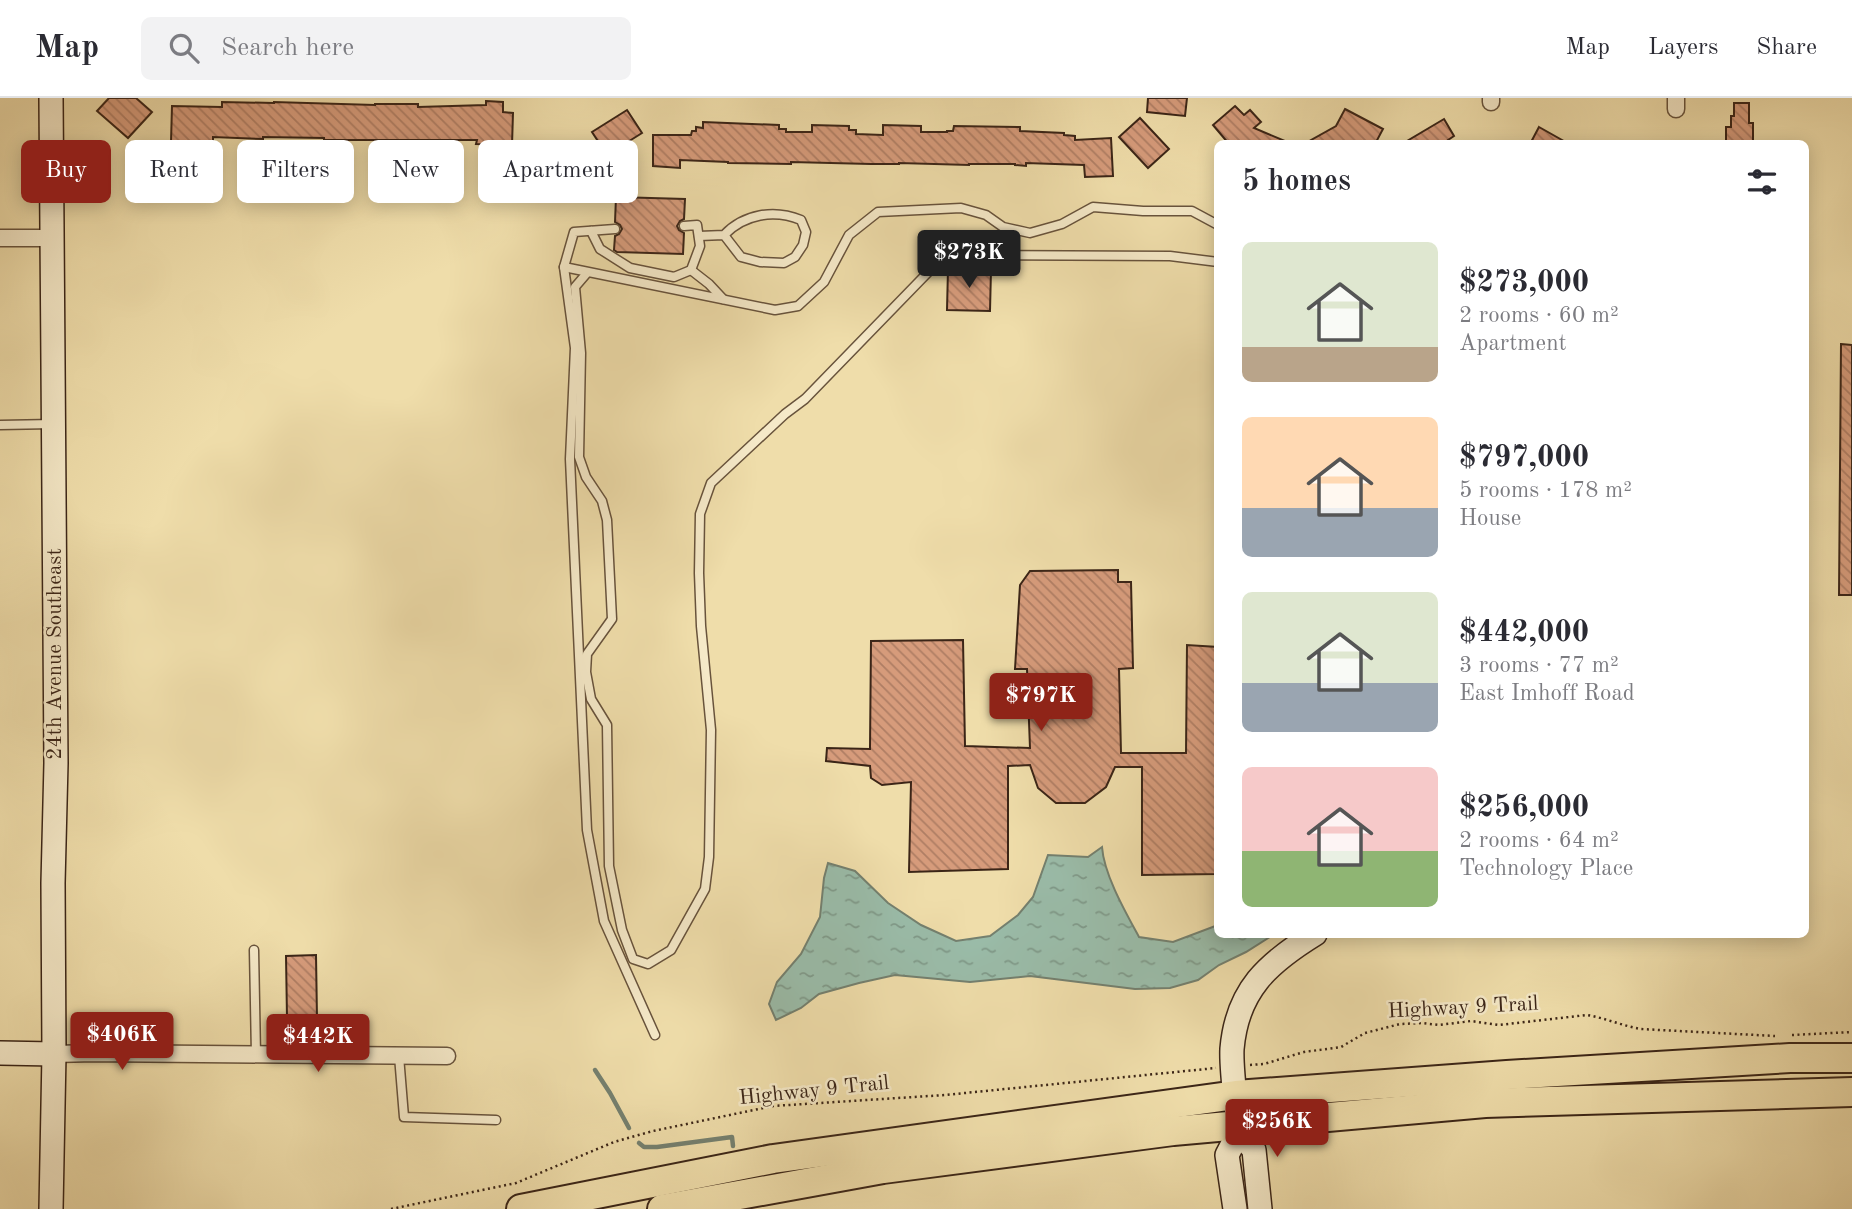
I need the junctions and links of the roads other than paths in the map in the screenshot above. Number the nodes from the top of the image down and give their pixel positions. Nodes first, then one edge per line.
1 (51, 98) edge
2 (1214, 223) edge
3 (684, 226) dead end
4 (615, 229) dead end
5 (591, 231) junction
6 (724, 235) junction
7 (699, 236) junction
8 (0, 238) edge
9 (52, 238) junction
10 (1214, 261) edge
11 (564, 267) junction
12 (691, 270) junction
13 (587, 273) junction
14 (723, 300) junction
15 (53, 424) junction
16 (0, 425) edge
17 (1309, 938) edge
18 (254, 950) dead end
19 (655, 1035) dead end
20 (0, 1053) edge
21 (54, 1054) junction
22 (256, 1055) junction
23 (399, 1056) junction
24 (447, 1056) dead end
25 (1852, 1058) edge
26 (1852, 1092) edge
27 (1236, 1095) junction
28 (496, 1120) dead end
29 (1239, 1128) junction
30 (51, 1209) edge
31 (521, 1209) edge
32 (662, 1209) edge
33 (1235, 1209) edge
34 (1260, 1209) edge

1 - 9 street, 24th Avenue Southeast
2 - 14 lane
3 - 7 lane
4 - 5 lane
5 - 11 lane
5 - 12 lane
6 - 6 lane
6 - 7 lane
7 - 12 lane
8 - 9 street
9 - 15 street, 24th Avenue Southeast
10 - 13 lane
11 - 13 lane
11 - 19 lane
12 - 14 lane
13 - 14 lane
15 - 16 lane
15 - 21 street, 24th Avenue Southeast
17 - 27 street
18 - 22 lane
20 - 21 street
21 - 22 street
21 - 30 street, 24th Avenue Southeast
22 - 23 street
23 - 24 street
23 - 28 lane
25 - 27 highway
26 - 29 highway
27 - 29 street
27 - 31 highway
29 - 32 highway
29 - 33 street
29 - 34 street

